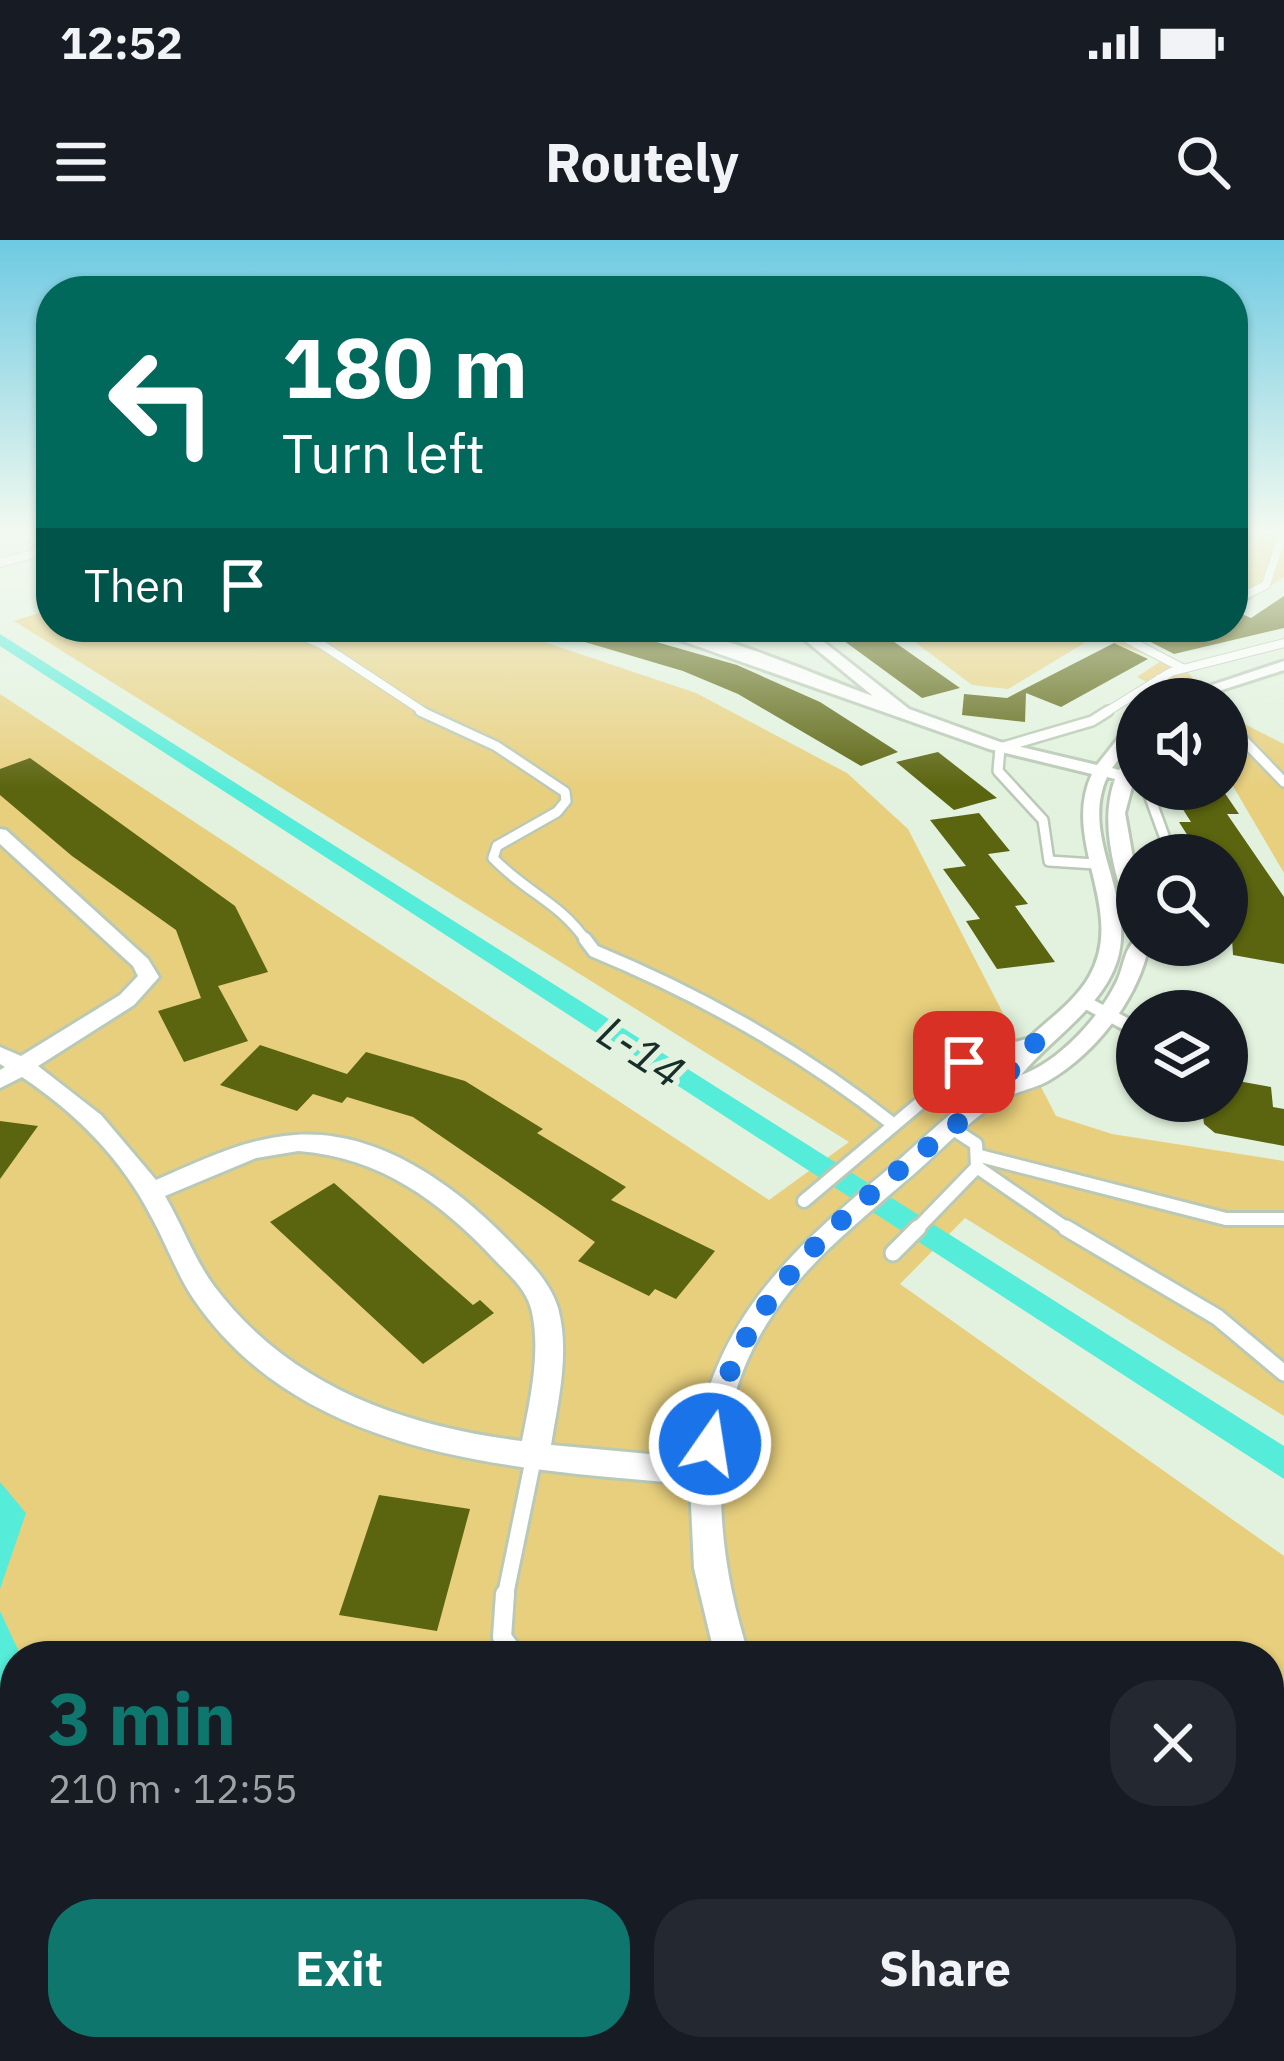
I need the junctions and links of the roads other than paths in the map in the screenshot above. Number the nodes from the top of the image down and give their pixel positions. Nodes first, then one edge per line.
1 (316, 642) edge
2 (707, 642) edge
3 (815, 642) edge
4 (1133, 642) edge
5 (1284, 643) edge
6 (1284, 665) edge
7 (1183, 668) junction
8 (1284, 676) edge
9 (1161, 678) edge
10 (1246, 678) edge
11 (1248, 688) edge
12 (1116, 706) edge
13 (903, 712) junction
14 (1248, 745) edge
15 (1000, 748) junction
16 (1116, 751) edge
17 (1100, 770) junction
18 (1116, 774) edge
19 (1284, 782) edge
20 (0, 834) edge
21 (1095, 864) junction
22 (1116, 865) edge
23 (1135, 966) edge
24 (1081, 1000) junction
25 (1106, 1013) junction
26 (1116, 1018) edge
27 (1037, 1041) junction
28 (964, 1062) dead end
29 (8, 1067) edge
30 (1002, 1088) junction
31 (919, 1104) dead end
32 (894, 1125) junction
33 (953, 1129) junction
34 (978, 1162) junction
35 (150, 1192) junction
36 (805, 1201) dead end
37 (1284, 1219) edge
38 (892, 1253) dead end
39 (1284, 1373) edge
40 (534, 1456) junction
41 (705, 1472) junction
42 (505, 1641) edge
43 (728, 1641) edge

1 - 32 lane
2 - 13 street
3 - 13 street
4 - 7 lane
5 - 7 lane
6 - 10 street
7 - 9 lane
8 - 11 street
12 - 15 lane
13 - 15 street
14 - 19 lane
15 - 17 street
15 - 21 lane
16 - 17 street
17 - 18 street
17 - 21 street
20 - 29 street
21 - 22 street
21 - 24 street
23 - 25 street
24 - 25 lane
24 - 27 street
25 - 26 lane
25 - 30 street
27 - 28 lane
27 - 30 street
29 - 35 street
30 - 33 street
31 - 32 lane
32 - 36 lane
33 - 34 lane
33 - 41 street
34 - 37 lane
34 - 38 lane
34 - 39 lane
35 - 40 street
35 - 40 street
40 - 41 street
40 - 42 lane
41 - 43 street

